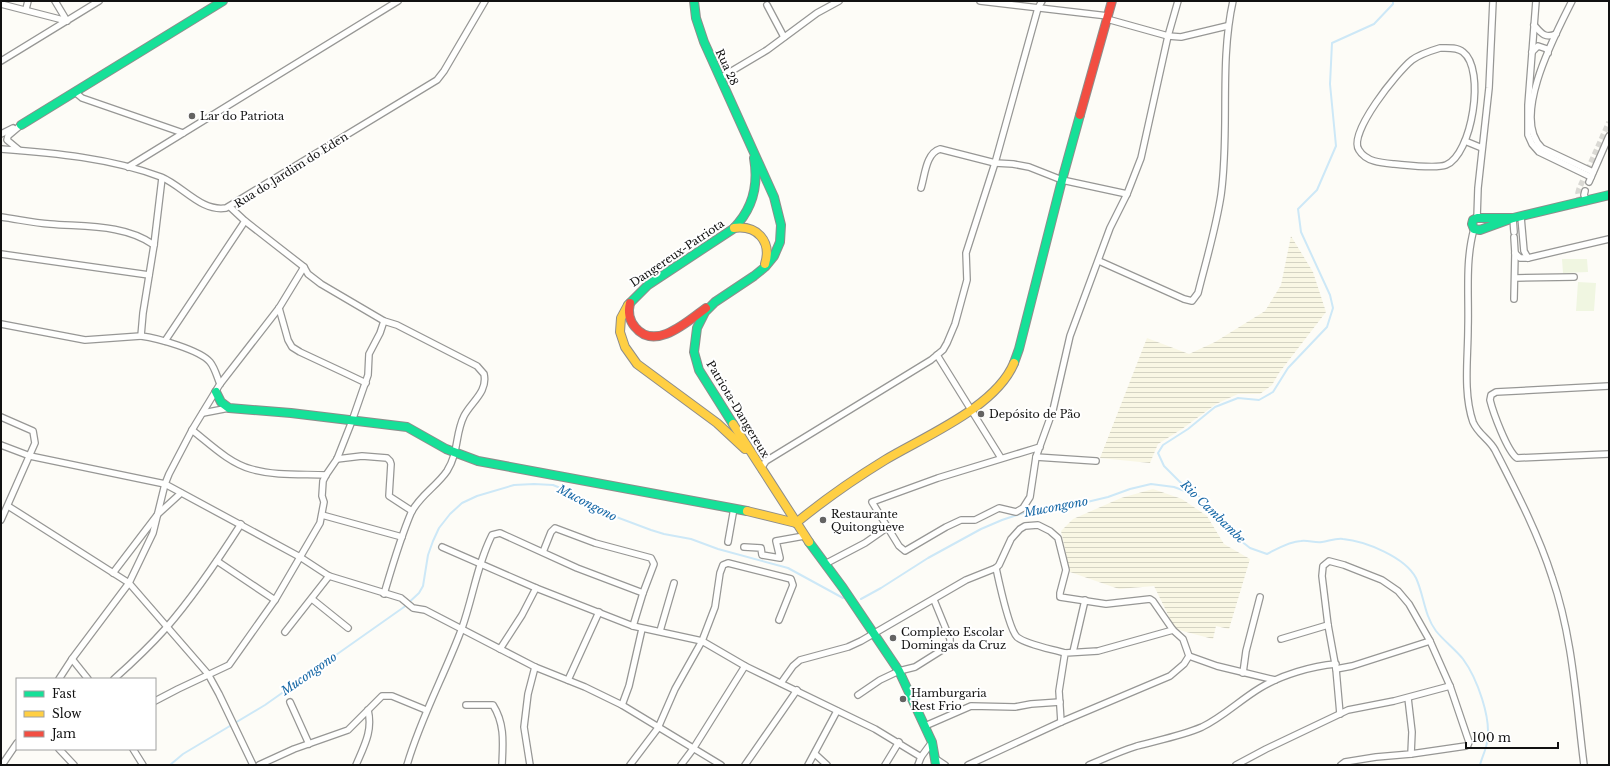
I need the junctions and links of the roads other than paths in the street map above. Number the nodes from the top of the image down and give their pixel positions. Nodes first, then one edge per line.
1 (28, 1) edge
2 (55, 1) edge
3 (99, 1) edge
4 (223, 1) edge
5 (398, 1) edge
6 (485, 1) edge
7 (694, 1) edge
8 (838, 1) edge
9 (980, 1) edge
10 (1042, 1) edge
11 (1112, 1) edge
12 (1178, 1) edge
13 (1233, 1) edge
14 (1494, 1) edge
15 (1536, 1) edge
16 (1572, 1) edge
17 (1, 4) edge
18 (767, 5) dead end
19 (1038, 8) junction
20 (26, 9) junction
21 (1108, 18) junction
22 (67, 21) junction
23 (1534, 25) junction
24 (1227, 26) junction
25 (1556, 34) junction
26 (1168, 36) junction
27 (784, 37) junction
28 (1532, 52) junction
29 (1548, 53) junction
30 (1, 61) edge
31 (720, 78) junction
32 (75, 92) junction
33 (20, 125) junction
34 (183, 133) junction
35 (1, 134) edge
36 (1609, 136) edge
37 (749, 139) junction
38 (7, 140) junction
39 (1465, 142) junction
40 (1482, 148) junction
41 (1, 149) edge
42 (21, 151) junction
43 (995, 163) junction
44 (128, 167) junction
45 (1591, 177) junction
46 (162, 178) junction
47 (1062, 180) junction
48 (921, 188) dead end
49 (1585, 191) dead end
50 (1127, 194) junction
51 (1609, 195) edge
52 (1587, 201) junction
53 (230, 207) junction
54 (1, 217) edge
55 (1477, 218) junction
56 (1517, 218) junction
57 (245, 221) junction
58 (733, 229) junction
59 (1474, 229) junction
60 (1514, 236) junction
61 (1523, 237) junction
62 (1609, 239) edge
63 (154, 246) junction
64 (1516, 253) junction
65 (1, 254) edge
66 (1528, 258) junction
67 (1099, 261) junction
68 (304, 267) junction
69 (762, 270) junction
70 (149, 275) junction
71 (1574, 277) dead end
72 (1515, 278) junction
73 (633, 297) junction
74 (1514, 299) dead end
75 (713, 304) junction
76 (279, 308) junction
77 (384, 321) junction
78 (1, 324) edge
79 (141, 336) junction
80 (165, 341) junction
81 (937, 355) junction
82 (366, 383) junction
83 (220, 384) junction
84 (1609, 386) edge
85 (216, 392) junction
86 (229, 408) junction
87 (971, 410) junction
88 (203, 413) junction
89 (1, 417) edge
90 (352, 421) junction
91 (192, 430) junction
92 (1, 445) edge
93 (1040, 447) junction
94 (455, 452) junction
95 (1609, 454) edge
96 (30, 456) junction
97 (1036, 457) junction
98 (1001, 458) junction
99 (337, 459) junction
100 (1096, 461) dead end
101 (762, 470) junction
102 (326, 475) junction
103 (165, 484) junction
104 (182, 493) junction
105 (8, 506) junction
106 (734, 508) junction
107 (412, 511) junction
108 (158, 514) junction
109 (322, 515) junction
110 (1, 520) edge
111 (796, 523) junction
112 (241, 524) junction
113 (888, 527) junction
114 (804, 536) junction
115 (402, 537) junction
116 (728, 542) dead end
117 (442, 547) dead end
118 (744, 547) dead end
119 (543, 552) junction
120 (300, 556) junction
121 (217, 561) junction
122 (824, 564) junction
123 (480, 565) junction
124 (996, 568) junction
125 (112, 572) junction
126 (329, 576) junction
127 (129, 583) junction
128 (674, 583) dead end
129 (536, 588) junction
130 (643, 593) junction
131 (384, 594) junction
132 (1260, 597) dead end
133 (312, 599) junction
134 (276, 600) junction
135 (934, 600) junction
136 (1085, 600) junction
137 (599, 612) junction
138 (780, 620) dead end
139 (1328, 625) junction
140 (633, 626) junction
141 (167, 627) junction
142 (348, 628) dead end
143 (462, 628) junction
144 (642, 629) junction
145 (1173, 630) junction
146 (660, 631) junction
147 (285, 632) dead end
148 (873, 633) junction
149 (1281, 639) dead end
150 (702, 641) junction
151 (1430, 641) junction
152 (500, 648) junction
153 (1065, 652) junction
154 (1074, 652) junction
155 (1189, 656) junction
156 (72, 659) junction
157 (535, 666) junction
158 (745, 666) junction
159 (1336, 666) junction
160 (899, 671) junction
161 (1243, 673) junction
162 (208, 674) junction
163 (60, 678) edge
164 (87, 678) edge
165 (115, 678) edge
166 (568, 680) junction
167 (1276, 680) junction
168 (781, 683) junction
169 (1450, 686) junction
170 (797, 690) junction
171 (858, 695) dead end
172 (1408, 698) junction
173 (156, 700) edge
174 (290, 702) dead end
175 (1060, 702) junction
176 (466, 705) dead end
177 (622, 705) junction
178 (368, 710) junction
179 (426, 710) junction
180 (837, 711) junction
181 (1340, 714) junction
182 (1061, 722) junction
183 (925, 726) junction
184 (658, 728) junction
185 (899, 742) junction
186 (932, 742) junction
187 (309, 744) junction
188 (16, 745) edge
189 (693, 749) junction
190 (59, 750) edge
191 (134, 750) edge
192 (815, 754) junction
193 (1411, 754) junction
194 (921, 757) junction
195 (936, 762) edge
196 (4, 764) edge
197 (74, 765) edge
198 (143, 765) edge
199 (253, 765) edge
200 (259, 765) edge
201 (356, 765) edge
202 (407, 765) edge
203 (502, 765) edge
204 (530, 765) edge
205 (630, 765) edge
206 (681, 765) edge
207 (721, 765) edge
208 (745, 765) edge
209 (808, 765) edge
210 (827, 765) edge
211 (885, 765) edge
212 (918, 765) edge
213 (945, 765) edge
214 (968, 765) edge
215 (1089, 765) edge
216 (1236, 765) edge
217 (1341, 765) edge
218 (1584, 765) edge

1 - 20 street
2 - 22 street
3 - 22 street
4 - 32 street
5 - 34 street
6 - 53 street, Rua do Jardim do Eden
7 - 31 street, Rua 28
8 - 27 street
9 - 19 street
10 - 19 street
11 - 21 street
12 - 26 street
13 - 24 street
14 - 40 street
15 - 23 street
16 - 25 street
17 - 20 street
18 - 27 street
19 - 21 street
19 - 43 street
20 - 22 street
21 - 26 street
21 - 47 street
22 - 30 street
23 - 25 street
23 - 28 street
24 - 26 street
24 - 67 street
25 - 29 street
26 - 50 street
27 - 31 street
28 - 29 street
28 - 45 street
29 - 45 street
31 - 37 street, Rua 28
32 - 33 street
32 - 34 street
33 - 35 street
33 - 38 street, Rua do Jardim do Eden
34 - 44 street
35 - 38 street
36 - 45 street
37 - 58 street, Dangereux-Patriota
37 - 69 street, Patriota-Dangereux
38 - 41 street, Rua do Jardim do Eden
38 - 42 street
39 - 39 street
39 - 40 street
40 - 55 street
41 - 42 street, Rua do Jardim do Eden
42 - 44 street, Rua do Jardim do Eden
43 - 47 street
43 - 48 street
43 - 81 street
44 - 46 street, Rua do Jardim do Eden
46 - 53 street, Rua do Jardim do Eden
46 - 63 street
47 - 50 street
47 - 87 street
49 - 52 street
50 - 67 street
51 - 52 street
52 - 56 street
53 - 57 street
54 - 63 street
55 - 56 street
55 - 59 street
56 - 59 street
56 - 60 street
56 - 61 street
57 - 68 street
57 - 80 street
58 - 69 street
58 - 73 street, Dangereux-Patriota
59 - 218 street
60 - 61 street
60 - 64 street
61 - 66 street
62 - 66 street
63 - 70 street
64 - 66 street
64 - 72 street
65 - 70 street
67 - 93 street
68 - 76 street
68 - 77 street
69 - 75 street, Patriota-Dangereux
70 - 79 street
71 - 72 street
72 - 74 street
73 - 75 street
73 - 101 street, Dangereux-Patriota
75 - 101 street, Patriota-Dangereux
76 - 82 street
76 - 83 street
77 - 82 street
77 - 94 street
78 - 79 street
79 - 80 street
80 - 83 street
81 - 87 street
81 - 101 street
82 - 90 street
83 - 85 street
84 - 95 street
85 - 86 street
85 - 88 street
86 - 88 street
86 - 90 street
87 - 98 street
87 - 111 street
88 - 91 street
89 - 96 street
90 - 94 street
90 - 99 street
91 - 102 street
91 - 103 street
92 - 96 street
93 - 97 street
93 - 98 street
94 - 106 street
94 - 107 street
96 - 103 street
96 - 105 street
97 - 100 street
97 - 113 street
98 - 113 street
99 - 102 street
99 - 107 street
101 - 111 street
102 - 109 street
103 - 104 street
103 - 108 street
104 - 108 street
104 - 112 street
105 - 110 street
105 - 125 street
106 - 111 street
106 - 116 street
107 - 115 street
108 - 125 street
108 - 127 street
109 - 115 street
109 - 120 street
111 - 114 street
112 - 120 street
112 - 121 street
113 - 122 street
114 - 118 street
114 - 122 street
115 - 131 street
117 - 123 street
119 - 123 street
119 - 130 street
119 - 130 street
120 - 126 street
120 - 134 street
121 - 134 street
121 - 141 street
122 - 148 street
123 - 129 street
123 - 143 street
124 - 135 street
124 - 136 street
124 - 153 street
125 - 127 street
126 - 131 street
126 - 133 street
127 - 141 street
127 - 156 street
128 - 146 street
129 - 137 street
129 - 152 street
130 - 140 street
131 - 143 street
132 - 161 street
133 - 142 street
133 - 147 street
134 - 162 street
135 - 148 street
135 - 160 street
136 - 145 street
136 - 154 street
137 - 140 street
137 - 166 street
138 - 150 street
139 - 149 street
139 - 151 street
139 - 159 street
140 - 144 street
141 - 162 street
141 - 165 street
143 - 152 street
143 - 179 street
144 - 146 street
144 - 177 street
145 - 154 street
145 - 155 street
146 - 150 street
148 - 160 street
148 - 168 street
150 - 158 street
150 - 184 street
151 - 159 street
151 - 169 street
152 - 157 street
153 - 154 street
153 - 175 street
155 - 161 street
155 - 182 street
156 - 163 street
156 - 164 street
157 - 166 street
157 - 204 street
158 - 168 street
158 - 189 street
159 - 167 street
159 - 181 street
160 - 171 street
160 - 183 street
161 - 167 street
162 - 173 street
162 - 199 street
166 - 177 street
167 - 215 street
168 - 170 street
169 - 172 street
169 - 193 street
170 - 180 street
170 - 208 street
172 - 181 street
172 - 193 street
174 - 187 street
175 - 182 street
175 - 183 street
176 - 203 street
177 - 184 street
178 - 179 street
178 - 187 street
178 - 201 street
179 - 202 street
180 - 185 street
180 - 192 street
181 - 216 street
182 - 214 street
183 - 186 street
184 - 189 street
184 - 205 street
185 - 194 street
185 - 211 street
186 - 194 street
186 - 195 street
187 - 200 street
188 - 196 street
189 - 206 street
189 - 207 street
190 - 197 street
191 - 198 street
192 - 209 street
192 - 210 street
193 - 217 street
194 - 212 street
195 - 213 street

